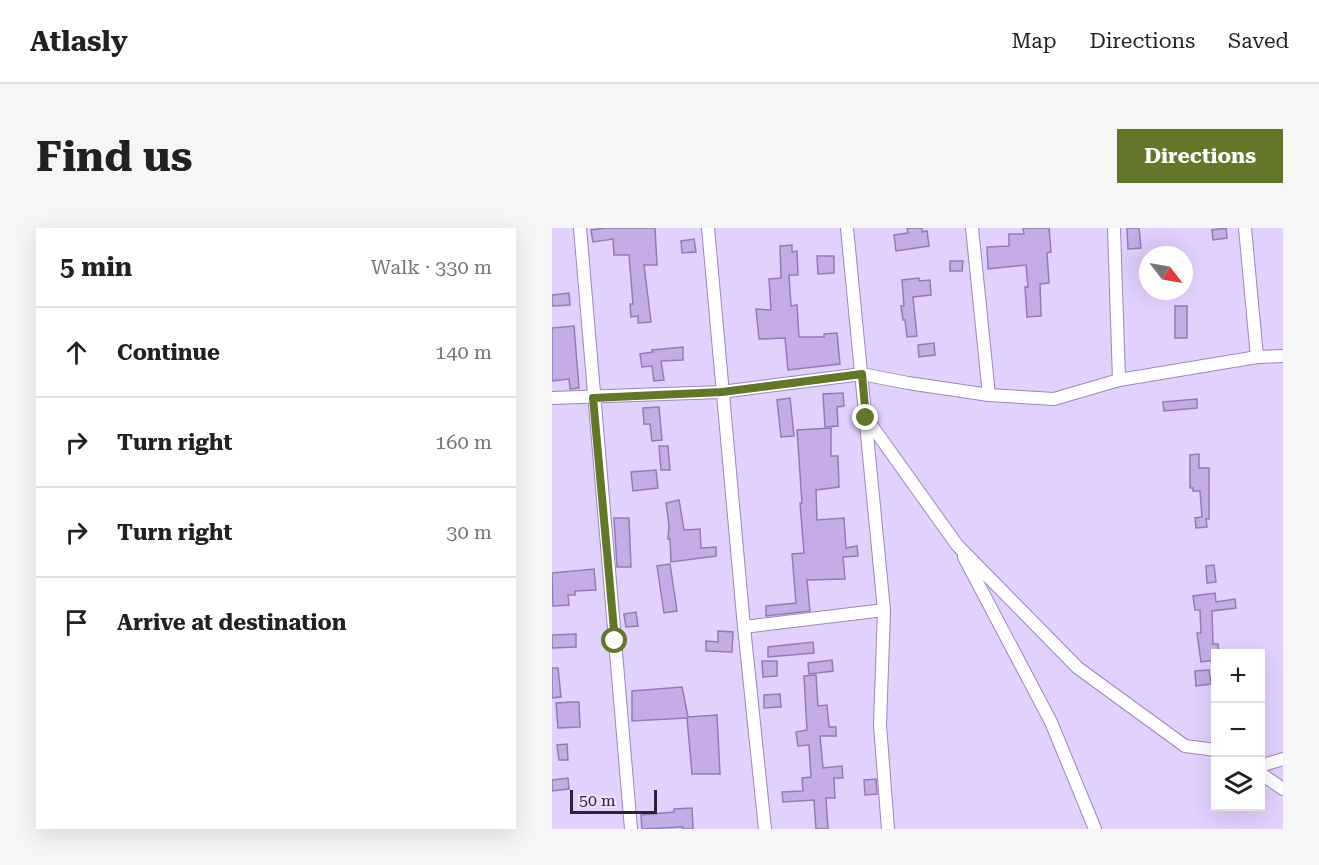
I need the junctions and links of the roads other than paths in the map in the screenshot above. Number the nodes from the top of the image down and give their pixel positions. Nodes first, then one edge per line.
1 (580, 228) edge
2 (708, 228) edge
3 (847, 228) edge
4 (972, 228) edge
5 (1114, 228) edge
6 (1245, 228) edge
7 (1283, 356) edge
8 (1257, 357) junction
9 (862, 374) junction
10 (1119, 380) junction
11 (722, 392) junction
12 (989, 395) junction
13 (552, 398) edge
14 (593, 398) junction
15 (866, 418) junction
16 (957, 545) junction
17 (884, 610) junction
18 (744, 627) junction
19 (1211, 749) edge
20 (1283, 759) edge
21 (1265, 764) edge
22 (1265, 776) edge
23 (1283, 789) edge
24 (631, 829) edge
25 (765, 829) edge
26 (888, 829) edge
27 (1095, 829) edge

1 - 14 street
2 - 11 street
3 - 9 street
4 - 12 street
5 - 10 street
6 - 8 street
7 - 8 street
8 - 10 street
9 - 11 street
9 - 12 street
9 - 15 street
10 - 12 street
11 - 14 street
11 - 18 street
13 - 14 street
14 - 24 street
15 - 16 street
15 - 17 street
16 - 19 street
16 - 27 street
17 - 18 street
17 - 26 street
18 - 25 street
20 - 21 street
22 - 23 street

